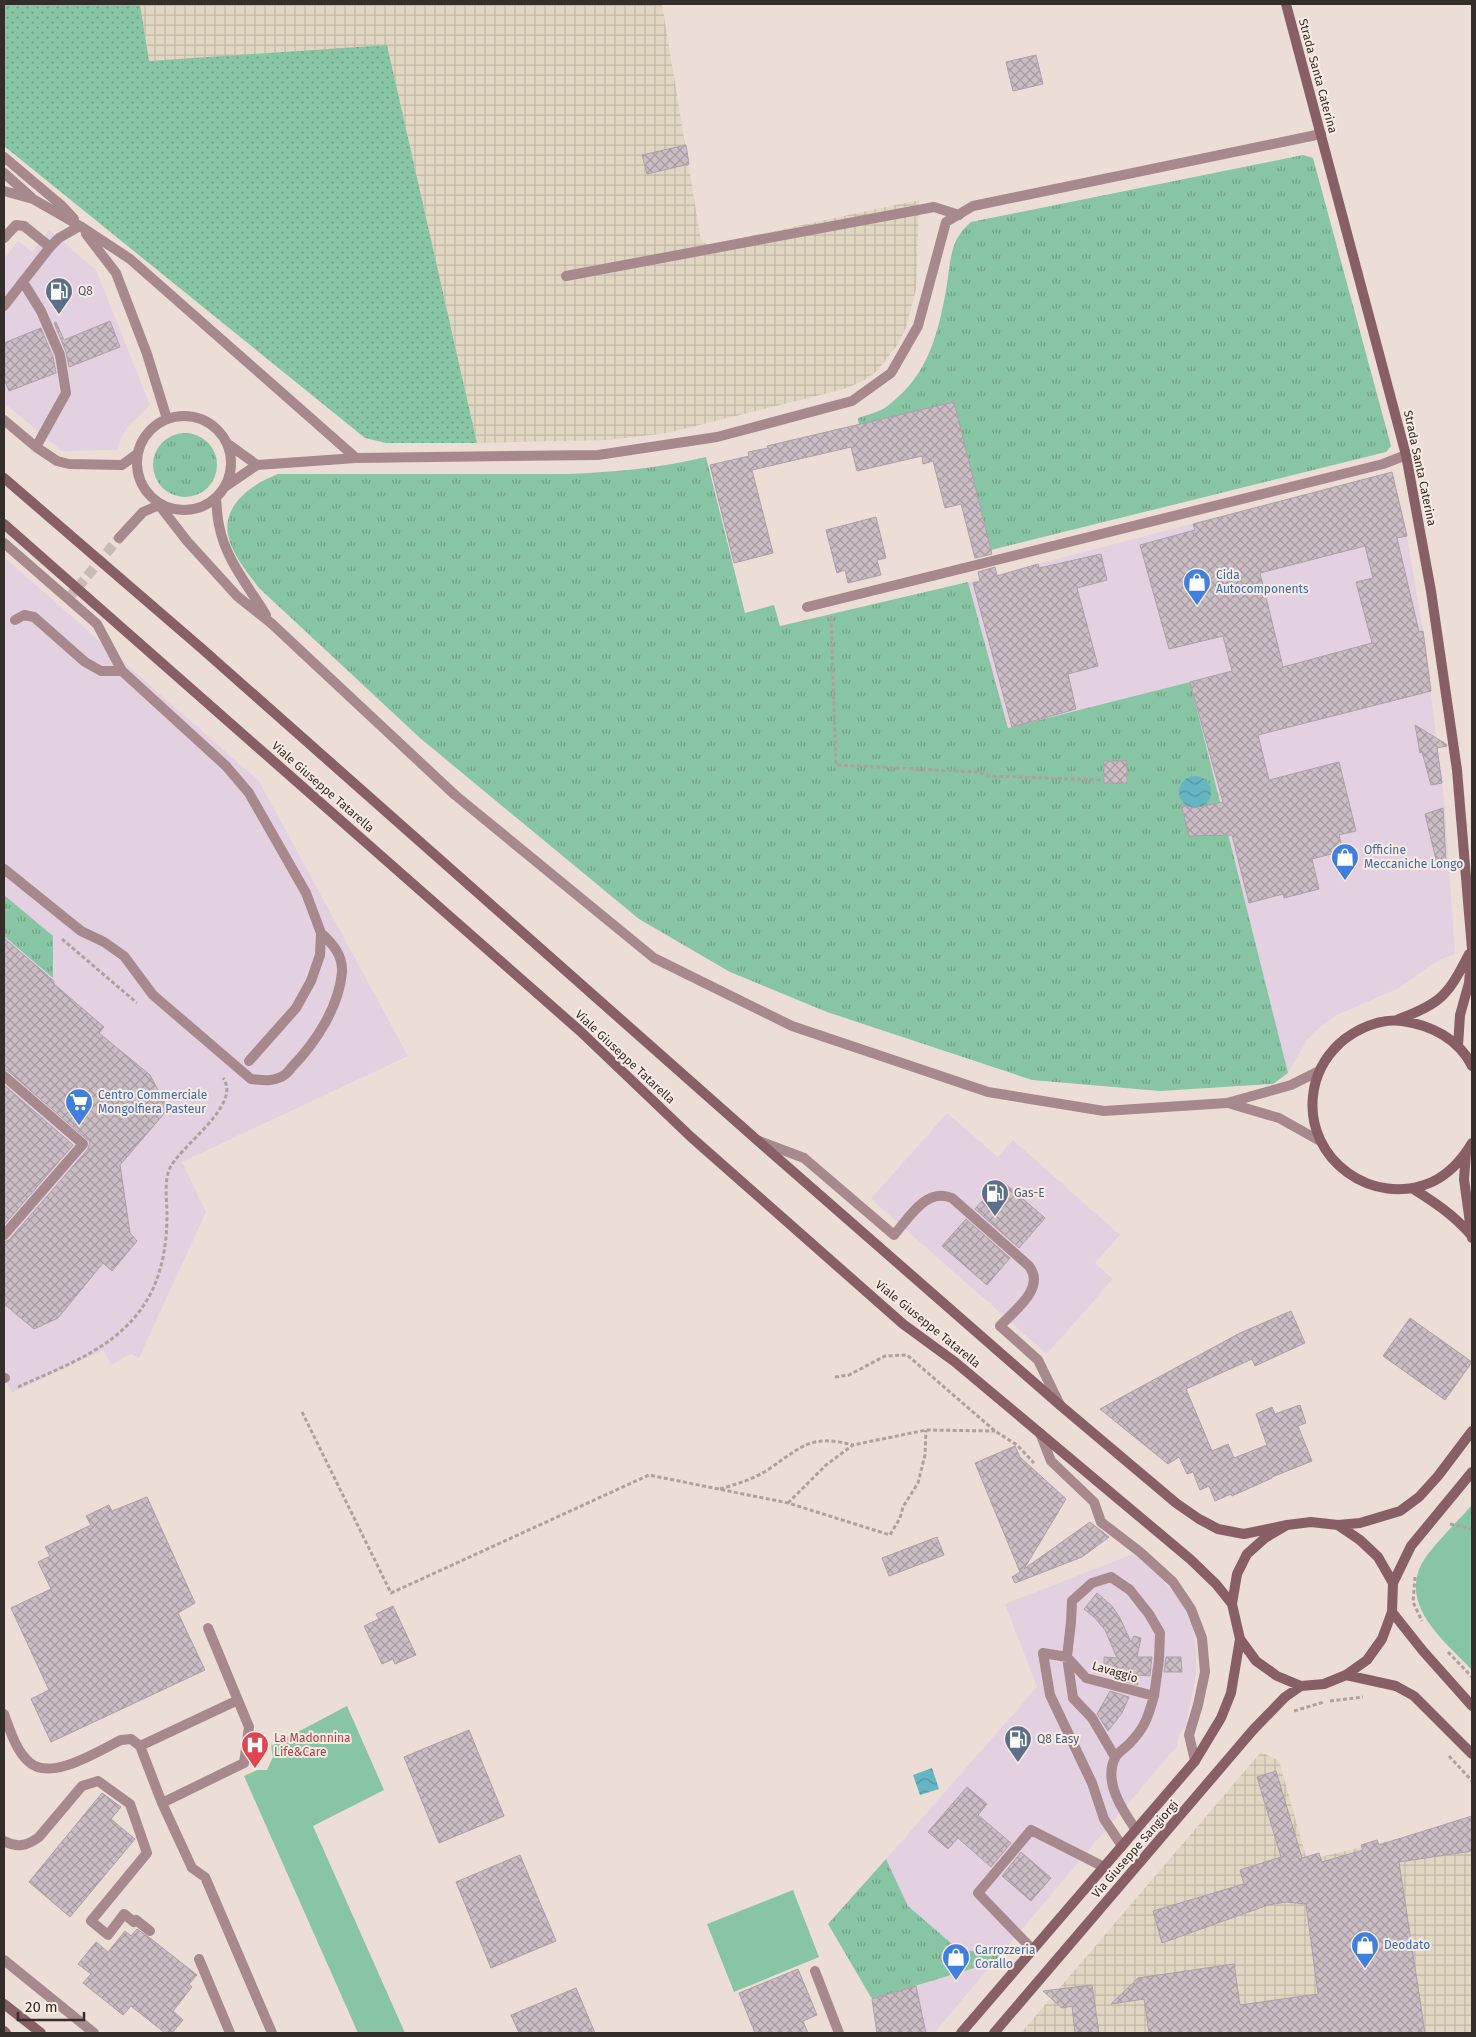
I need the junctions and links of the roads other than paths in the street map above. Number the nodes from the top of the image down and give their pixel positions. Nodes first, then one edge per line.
1 (1286, 4) edge
2 (1320, 134) junction
3 (4, 157) edge
4 (4, 173) edge
5 (4, 191) edge
6 (33, 199) junction
7 (959, 215) junction
8 (80, 226) junction
9 (4, 238) edge
10 (50, 247) junction
11 (566, 276) dead end
12 (23, 282) junction
13 (4, 306) edge
14 (167, 419) junction
15 (4, 420) edge
16 (228, 444) junction
17 (36, 447) junction
18 (137, 454) junction
19 (1406, 455) junction
20 (356, 458) junction
21 (257, 465) junction
22 (4, 478) edge
23 (226, 486) junction
24 (216, 498) junction
25 (160, 505) junction
26 (4, 524) edge
27 (119, 538) tunnel mouth
28 (4, 543) edge
29 (807, 606) dead end
30 (16, 620) dead end
31 (270, 623) junction
32 (122, 671) junction
33 (4, 869) edge
34 (321, 932) junction
35 (1472, 949) edge
36 (1396, 1020) junction
37 (1458, 1046) junction
38 (249, 1061) dead end
39 (1471, 1063) edge
40 (1319, 1071) junction
41 (4, 1076) edge
42 (1227, 1103) junction
43 (757, 1140) junction
44 (1320, 1141) junction
45 (1472, 1143) edge
46 (1466, 1153) junction
47 (1412, 1188) junction
48 (4, 1235) edge
49 (1472, 1237) edge
50 (1061, 1406) junction
51 (1472, 1431) edge
52 (1040, 1433) junction
53 (1472, 1472) edge
54 (1472, 1482) edge
55 (1459, 1487) junction
56 (1287, 1525) junction
57 (1338, 1525) junction
58 (1393, 1583) junction
59 (1232, 1604) junction
60 (1392, 1612) junction
61 (208, 1628) dead end
62 (1240, 1638) junction
63 (1067, 1657) junction
64 (1346, 1676) junction
65 (1301, 1686) junction
66 (1154, 1696) junction
67 (238, 1700) junction
68 (1472, 1706) edge
69 (4, 1714) edge
70 (140, 1746) junction
71 (1472, 1754) edge
72 (1115, 1757) junction
73 (1195, 1761) junction
74 (162, 1803) junction
75 (1136, 1830) junction
76 (4, 1841) edge
77 (1122, 1846) junction
78 (1104, 1867) junction
79 (150, 1930) dead end
80 (1033, 1950) junction
81 (199, 1959) dead end
82 (4, 1960) edge
83 (815, 1971) dead end
84 (4, 2004) edge
85 (41, 2033) edge
86 (94, 2033) edge
87 (230, 2033) edge
88 (272, 2033) edge
89 (839, 2033) edge
90 (961, 2033) edge
91 (994, 2033) edge

1 - 2 main road, Strada Santa Caterina
2 - 7 street
2 - 19 main road, Strada Santa Caterina
3 - 8 street
4 - 6 street
5 - 6 street
6 - 8 street
7 - 11 street
7 - 20 street
8 - 10 street
8 - 14 street
8 - 20 street
9 - 10 street
10 - 12 street
12 - 13 street
12 - 17 street
14 - 16 street
14 - 18 street
15 - 17 street
16 - 21 street
16 - 23 street
17 - 18 street
18 - 25 street
19 - 29 street
19 - 35 main road, Strada Santa Caterina
20 - 21 street
21 - 23 street
22 - 43 main road, Viale Giuseppe Tatarella
23 - 24 street
24 - 25 street
24 - 31 street
25 - 27 street
25 - 31 street
26 - 52 main road, Viale Giuseppe Tatarella
28 - 32 street
30 - 32 street
31 - 42 street
32 - 34 street
33 - 34 street
34 - 38 street
35 - 36 main road
35 - 37 main road, Strada Santa Caterina
36 - 37 main road
36 - 40 main road
37 - 39 main road
40 - 42 street
40 - 44 main road
41 - 48 street
42 - 44 street
43 - 50 main road, Viale Giuseppe Tatarella
43 - 50 street
44 - 47 main road
45 - 46 main road
46 - 47 main road
46 - 49 main road
47 - 49 main road
50 - 56 main road, Viale Giuseppe Tatarella
51 - 57 main road
52 - 59 main road, Viale Giuseppe Tatarella
52 - 73 street
53 - 55 main road
54 - 55 street
55 - 58 main road
56 - 57 main road
56 - 59 main road
57 - 58 main road
58 - 60 main road
59 - 62 main road
60 - 64 main road
60 - 68 main road
61 - 67 street
62 - 65 main road
62 - 73 main road, Via Giuseppe Sangiorgi
63 - 66 street, Lavaggio
63 - 66 street
63 - 72 street
63 - 77 street
64 - 65 main road
64 - 71 main road
65 - 91 main road, Via Giuseppe Sangiorgi
66 - 72 street
67 - 70 street
67 - 74 street
69 - 70 street
70 - 74 street
72 - 75 street
73 - 75 main road, Via Giuseppe Sangiorgi
74 - 88 street
75 - 77 main road, Via Giuseppe Sangiorgi
76 - 79 street
77 - 78 main road, Via Giuseppe Sangiorgi
78 - 80 main road, Via Giuseppe Sangiorgi
78 - 80 street
80 - 90 main road, Via Giuseppe Sangiorgi
81 - 87 street
82 - 86 street
83 - 89 street
84 - 85 main road

